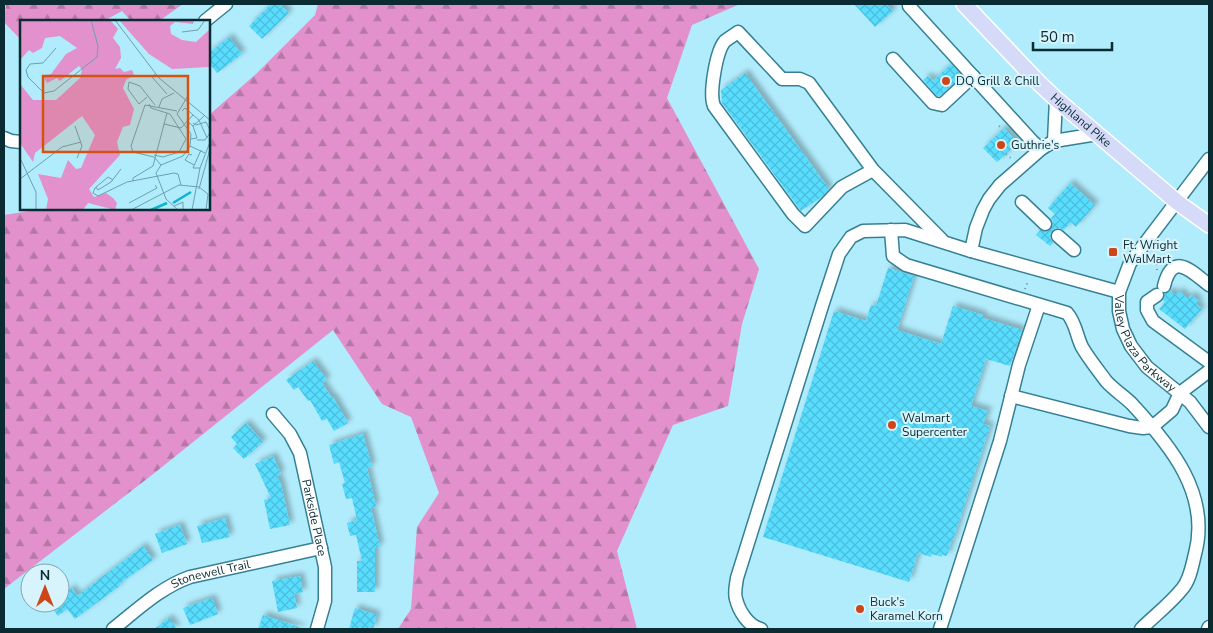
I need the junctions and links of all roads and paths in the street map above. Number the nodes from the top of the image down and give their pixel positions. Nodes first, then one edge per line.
1 (226, 4) edge
2 (912, 4) edge
3 (964, 4) edge
4 (205, 20) edge
5 (893, 59) dead end
6 (973, 76) junction
7 (1056, 99) junction
8 (999, 126) dead end
9 (1003, 129) dead end
10 (1097, 134) junction
11 (4, 138) edge
12 (1054, 141) junction
13 (20, 142) edge
14 (1041, 149) junction
15 (1006, 154) dead end
16 (1209, 159) edge
17 (1015, 162) dead end
18 (873, 170) junction
19 (1022, 202) dead end
20 (1177, 202) junction
21 (1045, 224) dead end
22 (1209, 225) edge
23 (892, 230) junction
24 (1058, 236) dead end
25 (944, 242) junction
26 (1159, 244) dead end
27 (1074, 250) dead end
28 (971, 251) junction
29 (1157, 270) dead end
30 (1209, 285) edge
31 (1119, 292) junction
32 (1039, 305) junction
33 (1209, 370) edge
34 (1180, 393) junction
35 (1011, 396) junction
36 (273, 414) dead end
37 (1152, 427) junction
38 (1209, 427) edge
39 (321, 548) junction
40 (113, 629) edge
41 (318, 629) edge
42 (761, 629) edge
43 (940, 629) edge
44 (1141, 629) edge

1 - 4 street
2 - 6 street
3 - 7 main road, Highland Pike
5 - 6 street
6 - 14 street
7 - 10 main road, Highland Pike
7 - 12 street
8 - 9 path
10 - 12 street
10 - 20 main road, Highland Pike
11 - 13 street
12 - 14 street
14 - 28 street
15 - 17 path
16 - 20 street, Valley Plaza Parkway
18 - 18 street
18 - 25 street
19 - 21 street
20 - 22 main road, Highland Pike
20 - 31 street, Valley Plaza Parkway
23 - 25 street
23 - 32 street
23 - 42 street
24 - 27 street
25 - 28 street
26 - 29 path
28 - 31 street
30 - 33 street
31 - 34 street, Valley Plaza Parkway
32 - 35 street
32 - 37 street
33 - 34 street
34 - 37 street
34 - 38 street, Valley Plaza Parkway
35 - 37 street
35 - 43 street
36 - 39 street, Parkside Place
37 - 44 street
39 - 40 street, Stonewell Trail
39 - 41 street, Parkside Place

